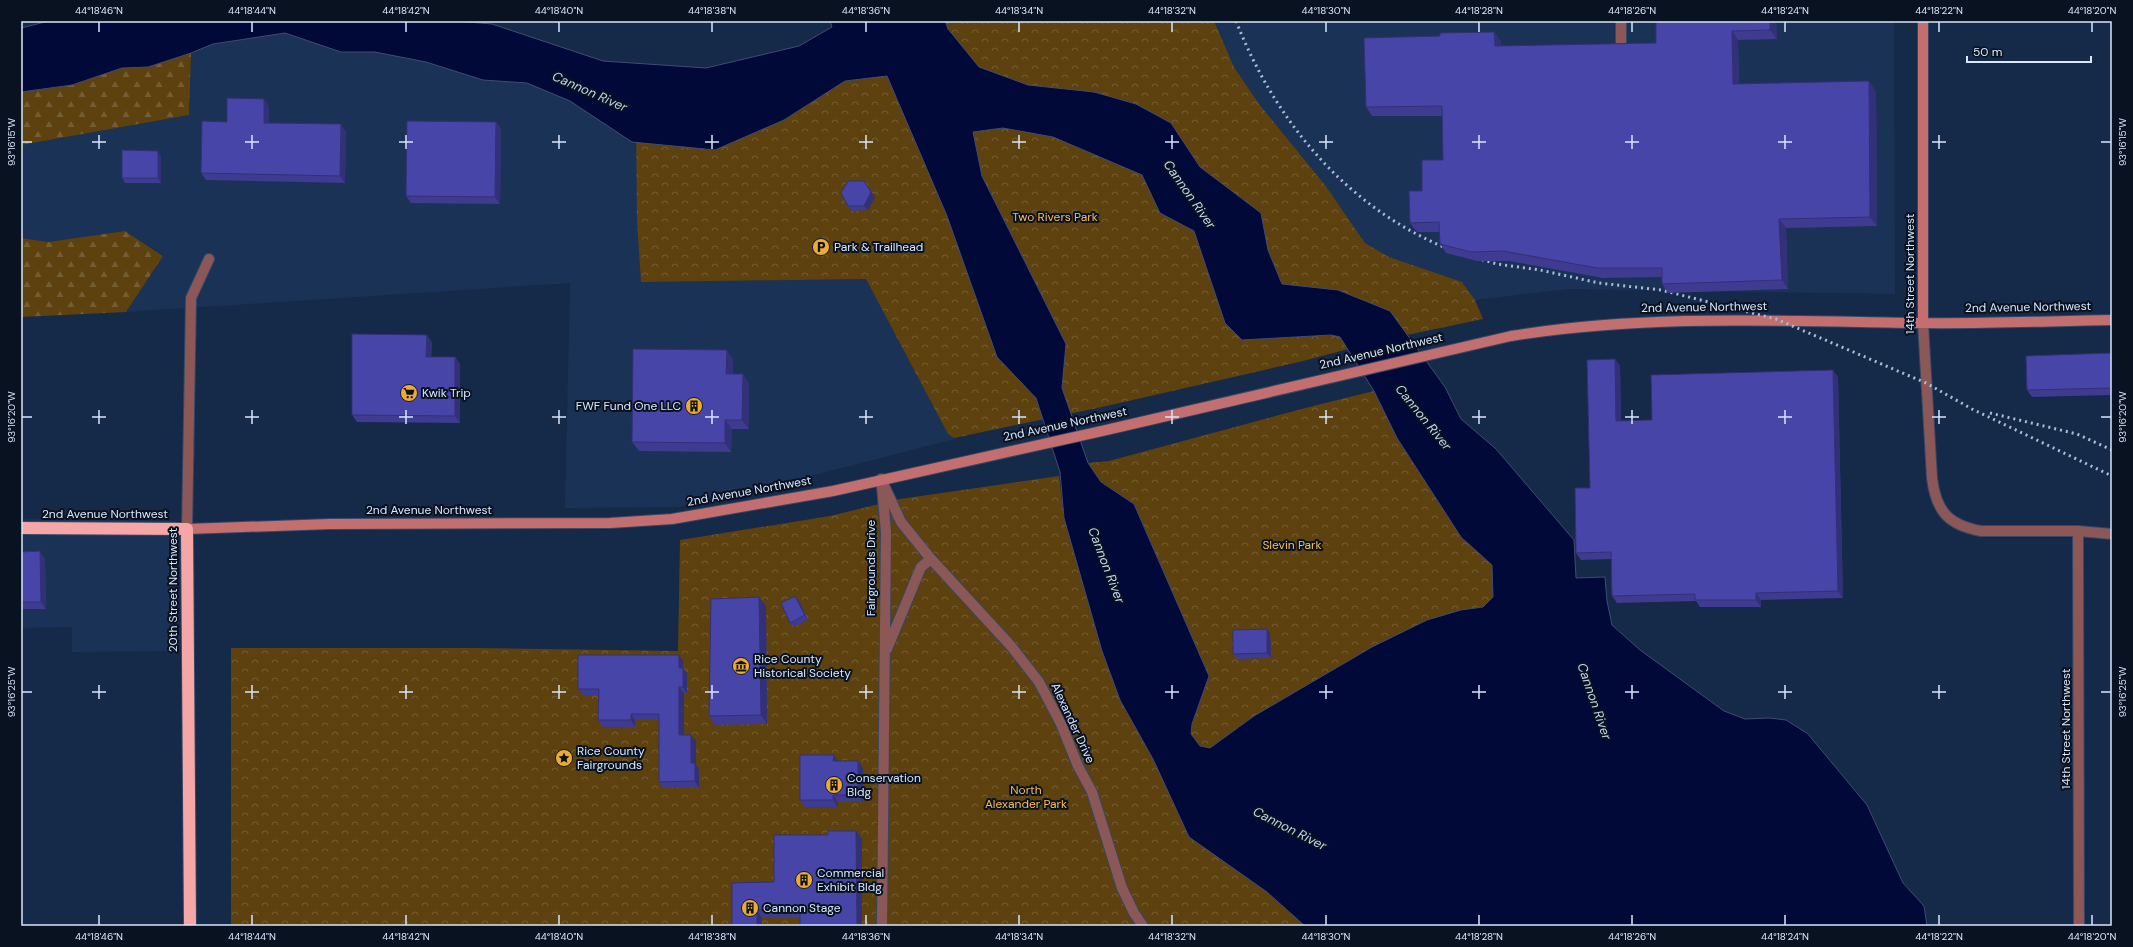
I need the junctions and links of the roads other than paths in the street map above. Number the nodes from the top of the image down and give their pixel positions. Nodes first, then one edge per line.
1 (1621, 21) edge
2 (1923, 21) edge
3 (1621, 42) edge
4 (210, 259) dead end
5 (2112, 320) edge
6 (1923, 323) junction
7 (881, 479) junction
8 (21, 528) edge
9 (187, 529) junction
10 (2078, 531) junction
11 (2112, 534) edge
12 (931, 559) junction
13 (884, 656) junction
14 (190, 926) edge
15 (882, 926) edge
16 (1143, 926) edge
17 (2079, 926) edge

1 - 3 street
2 - 6 street, 14th Street Northwest
4 - 9 street, 20th Street Northwest
5 - 6 street, 2nd Avenue Northwest
6 - 7 street, 2nd Avenue Northwest
6 - 10 street, 14th Street Northwest
7 - 9 street, 2nd Avenue Northwest
7 - 12 street, Alexander Drive
7 - 13 street, Fairgrounds Drive
8 - 9 highway, 2nd Avenue Northwest
9 - 14 highway, 20th Street Northwest
10 - 11 street
10 - 17 street, 14th Street Northwest
12 - 13 street, Fairgrounds Drive
12 - 16 street, Alexander Drive
13 - 15 street, Fairgrounds Drive

